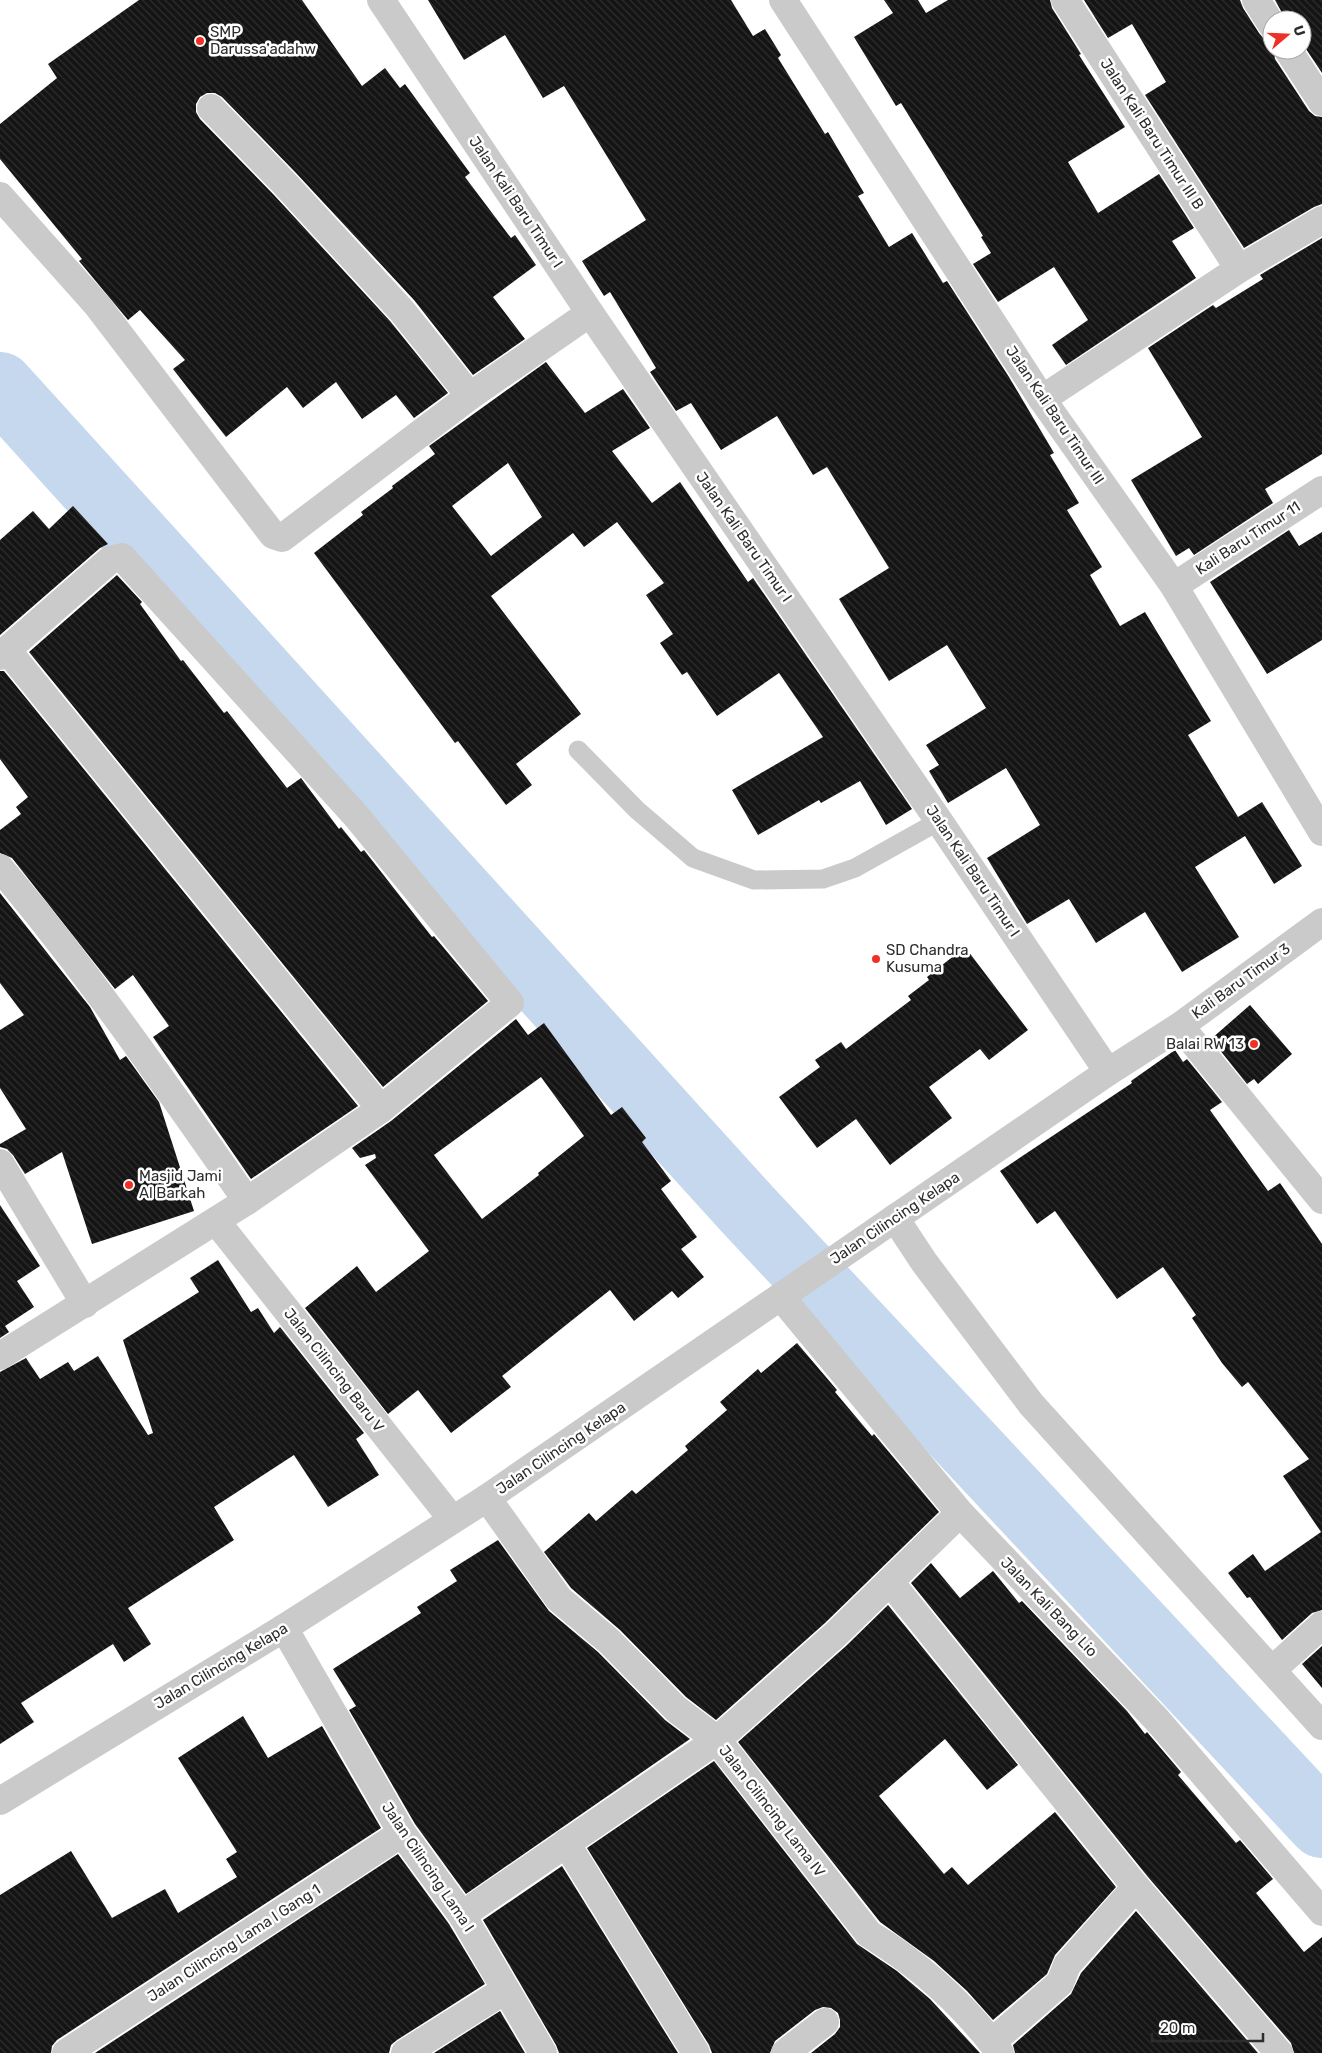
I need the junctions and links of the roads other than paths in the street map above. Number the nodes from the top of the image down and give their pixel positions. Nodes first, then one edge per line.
1 (381, 0) edge
2 (783, 0) edge
3 (1065, 0) edge
4 (1295, 60) edge
5 (1322, 102) edge
6 (210, 108) dead end
7 (0, 196) edge
8 (1322, 220) edge
9 (1239, 269) junction
10 (590, 313) junction
11 (470, 396) junction
12 (1042, 399) junction
13 (1322, 490) edge
14 (1174, 586) junction
15 (3, 653) edge
16 (578, 750) dead end
17 (939, 821) junction
18 (1322, 832) edge
19 (0, 868) edge
20 (1322, 922) edge
21 (1180, 1026) junction
22 (1108, 1072) junction
23 (381, 1109) junction
24 (0, 1163) edge
25 (1322, 1200) edge
26 (247, 1202) junction
27 (216, 1221) junction
28 (887, 1223) junction
29 (788, 1292) junction
30 (84, 1304) junction
31 (0, 1356) edge
32 (488, 1498) junction
33 (960, 1513) junction
34 (452, 1519) junction
35 (890, 1582) junction
36 (1322, 1625) edge
37 (284, 1628) junction
38 (1272, 1670) junction
39 (1322, 1726) edge
40 (717, 1740) junction
41 (0, 1800) edge
42 (402, 1833) junction
43 (566, 1844) junction
44 (1136, 1887) junction
45 (1322, 1912) edge
46 (462, 1915) junction
47 (505, 1990) junction
48 (825, 2022) dead end
49 (996, 2048) edge
50 (66, 2053) edge
51 (405, 2053) edge
52 (543, 2053) edge
53 (696, 2053) edge
54 (785, 2053) edge
55 (1279, 2053) edge

1 - 10 street, Jalan Kali Baru Timur I
2 - 12 street, Jalan Kali Baru Timur III
3 - 9 street, Jalan Kali Baru Timur III B
4 - 5 street
6 - 11 street
7 - 11 street
8 - 9 street
9 - 12 street
10 - 11 street
10 - 17 street, Jalan Kali Baru Timur I
12 - 14 street, Jalan Kali Baru Timur III
13 - 14 street, Kali Baru Timur 11
14 - 18 street, Jalan Kali Baru Timur III
15 - 23 street
15 - 23 street
16 - 17 lane
17 - 22 street, Jalan Kali Baru Timur I
19 - 26 street
20 - 21 street, Kali Baru Timur 3
21 - 22 street, Kali Baru Timur 3
21 - 25 street
22 - 28 street, Jalan Cilincing Kelapa
23 - 26 street
24 - 30 street
26 - 27 street
27 - 30 street
27 - 34 street, Jalan Cilincing Baru V
28 - 29 street, Jalan Cilincing Kelapa
28 - 38 street
29 - 32 street, Jalan Cilincing Kelapa
29 - 33 street, Jalan Kali Bang Lio
30 - 31 street
32 - 34 street, Jalan Cilincing Kelapa
32 - 40 street, Jalan Cilincing Lama IV
33 - 35 street
33 - 45 street, Jalan Kali Bang Lio
34 - 37 street, Jalan Cilincing Kelapa
35 - 40 street
35 - 44 street
36 - 38 street
37 - 41 street, Jalan Cilincing Kelapa
37 - 42 street, Jalan Cilincing Lama I
38 - 39 street
40 - 43 street
40 - 49 street, Jalan Cilincing Lama IV
42 - 46 street, Jalan Cilincing Lama I
42 - 50 street, Jalan Cilincing Lama I Gang 1
43 - 46 street
43 - 53 street
44 - 49 street
44 - 55 street
46 - 47 street, Jalan Cilincing Lama I
47 - 51 street
47 - 52 street, Jalan Cilincing Lama I
48 - 54 street

